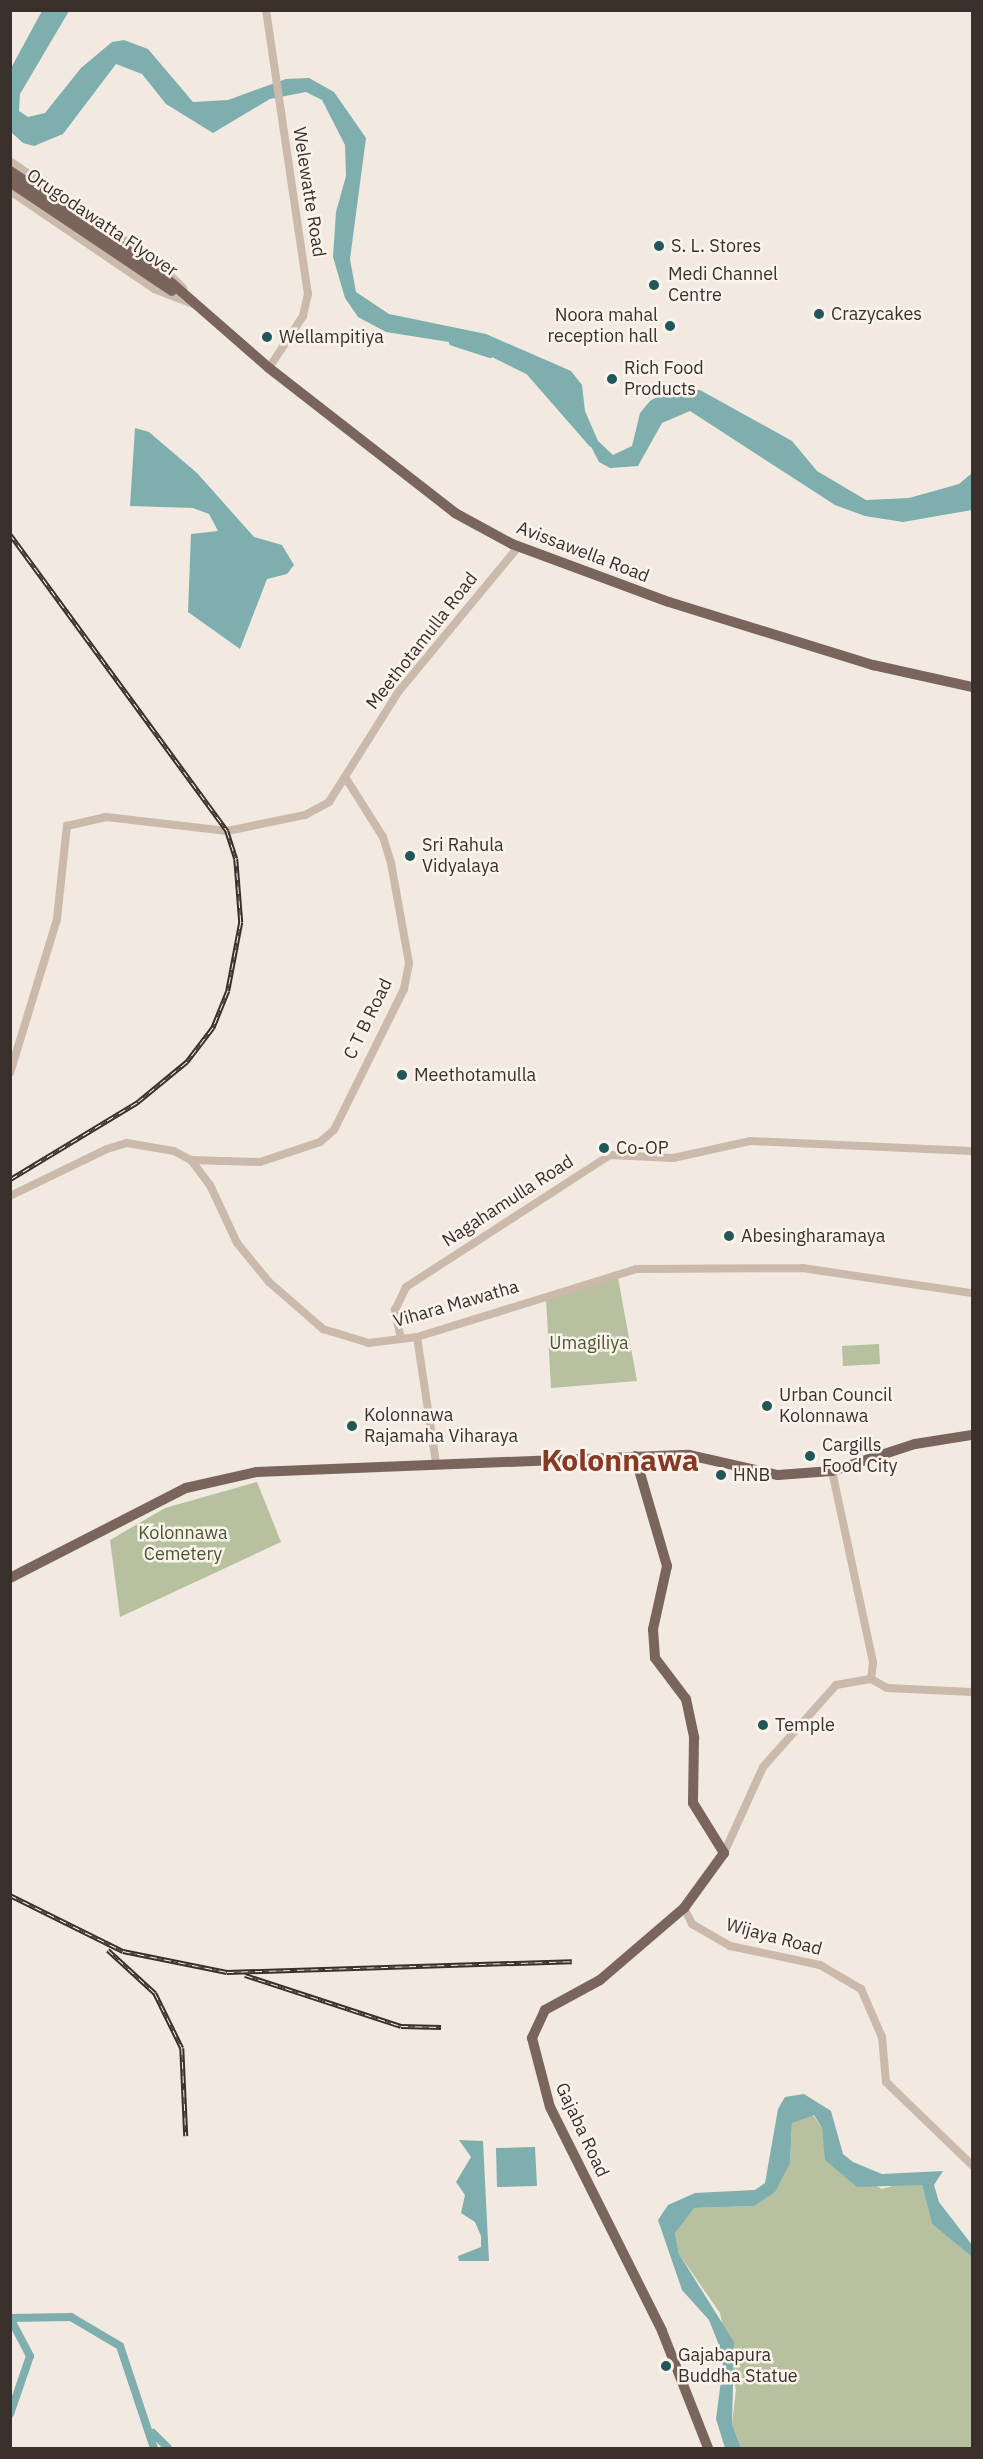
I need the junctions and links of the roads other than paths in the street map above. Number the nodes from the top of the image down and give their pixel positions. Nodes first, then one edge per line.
1 (266, 10) edge
2 (10, 161) edge
3 (10, 171) edge
4 (10, 182) edge
5 (10, 190) edge
6 (181, 294) junction
7 (193, 304) junction
8 (269, 368) junction
9 (518, 547) junction
10 (972, 687) edge
11 (347, 780) junction
12 (10, 1073) edge
13 (972, 1150) edge
14 (191, 1160) junction
15 (10, 1196) edge
16 (972, 1293) edge
17 (417, 1337) junction
18 (401, 1339) junction
19 (972, 1435) edge
20 (635, 1456) junction
21 (436, 1462) junction
22 (832, 1471) junction
23 (10, 1578) edge
24 (871, 1679) junction
25 (972, 1692) edge
26 (724, 1853) junction
27 (684, 1908) junction
28 (972, 2165) edge
29 (708, 2448) edge

1 - 8 street, Welewatte Road
2 - 7 street
3 - 6 main road, Orugodawatta Flyover
4 - 6 main road, Orugodawatta Flyover
5 - 7 street
6 - 7 main road, Avissawella Road
7 - 8 main road, Avissawella Road
8 - 9 main road, Avissawella Road
9 - 10 main road, Avissawella Road
9 - 11 street, Meethotamulla Road
11 - 12 street, Meethotamulla Road
11 - 14 street, C T B Road
13 - 18 street, Nagahamulla Road
14 - 15 street
14 - 18 street, Vihara Mawatha
16 - 17 street, Vihara Mawatha
17 - 18 street, Vihara Mawatha
17 - 21 street
19 - 22 main road
20 - 21 main road
20 - 22 main road
20 - 26 main road
21 - 23 main road
22 - 24 street
24 - 25 street
24 - 26 street
26 - 27 main road, Gajaba Road
27 - 28 street, Wijaya Road
27 - 29 main road, Gajaba Road

